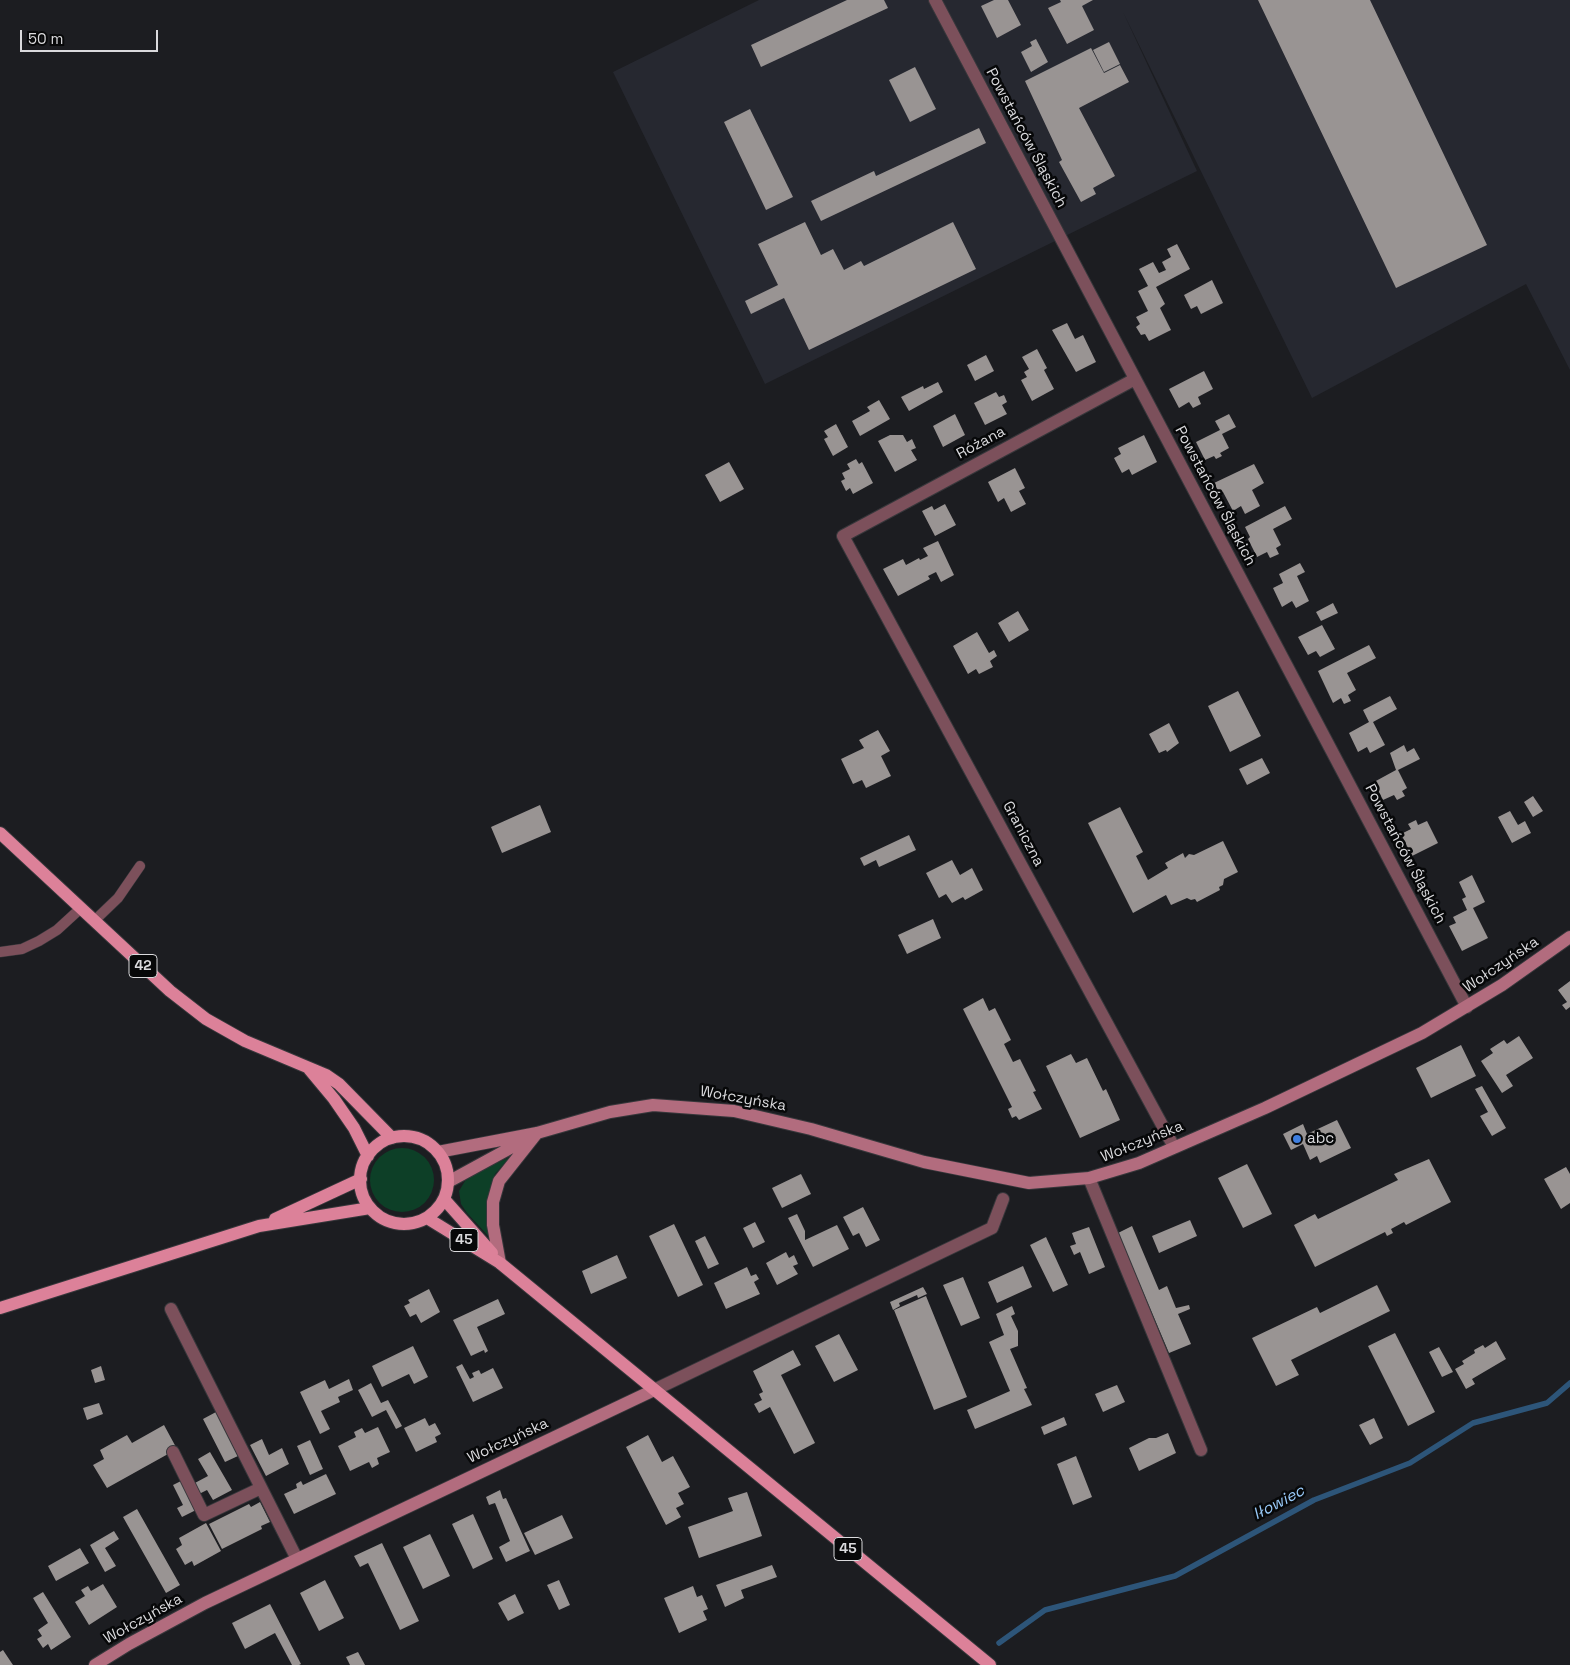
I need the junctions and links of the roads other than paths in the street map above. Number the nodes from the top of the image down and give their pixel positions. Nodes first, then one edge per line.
1 (935, 0) edge
2 (1135, 379) junction
3 (843, 536) joint
4 (0, 833) edge
5 (140, 866) dead end
6 (80, 908) junction
7 (94, 921) junction
8 (1570, 937) edge
9 (0, 952) edge
10 (1467, 1007) junction
11 (307, 1068) junction
12 (537, 1133) junction
13 (392, 1138) junction
14 (1174, 1148) junction
15 (438, 1152) junction
16 (368, 1156) junction
17 (1089, 1178) junction
18 (361, 1179) junction
19 (448, 1182) junction
20 (444, 1199) junction
21 (1002, 1199) dead end
22 (370, 1208) junction
23 (427, 1218) junction
24 (259, 1226) junction
25 (500, 1263) junction
26 (0, 1308) edge
27 (171, 1309) dead end
28 (654, 1390) junction
29 (1201, 1450) dead end
30 (173, 1452) dead end
31 (261, 1488) junction
32 (297, 1559) junction
33 (95, 1665) edge
34 (990, 1665) edge

1 - 2 street, Powstańców Śląskich
2 - 3 street, Różana
2 - 10 street, Powstańców Śląskich
3 - 14 street, Graniczna
4 - 6 main road, 42
5 - 7 lane
6 - 7 main road, 42
6 - 9 lane
7 - 11 main road, 42
8 - 10 street, Wołczyńska
10 - 14 street, Wołczyńska
11 - 13 main road, 42
11 - 16 main road, 42
12 - 15 street, Wołczyńska
12 - 17 street, Wołczyńska
12 - 19 street, Wołczyńska
12 - 25 street
13 - 15 main road
13 - 16 main road
14 - 17 street, Wołczyńska
15 - 19 main road
16 - 18 main road
17 - 29 street
18 - 22 main road
18 - 24 main road
19 - 20 main road
20 - 23 main road
20 - 25 main road, 45
21 - 28 street, Wołczyńska
22 - 23 main road
22 - 24 main road
23 - 25 main road, 45
24 - 26 main road
25 - 28 main road, 45
27 - 31 street
28 - 32 street, Wołczyńska
28 - 34 main road, 45
30 - 31 street
31 - 32 street
32 - 33 street, Wołczyńska

